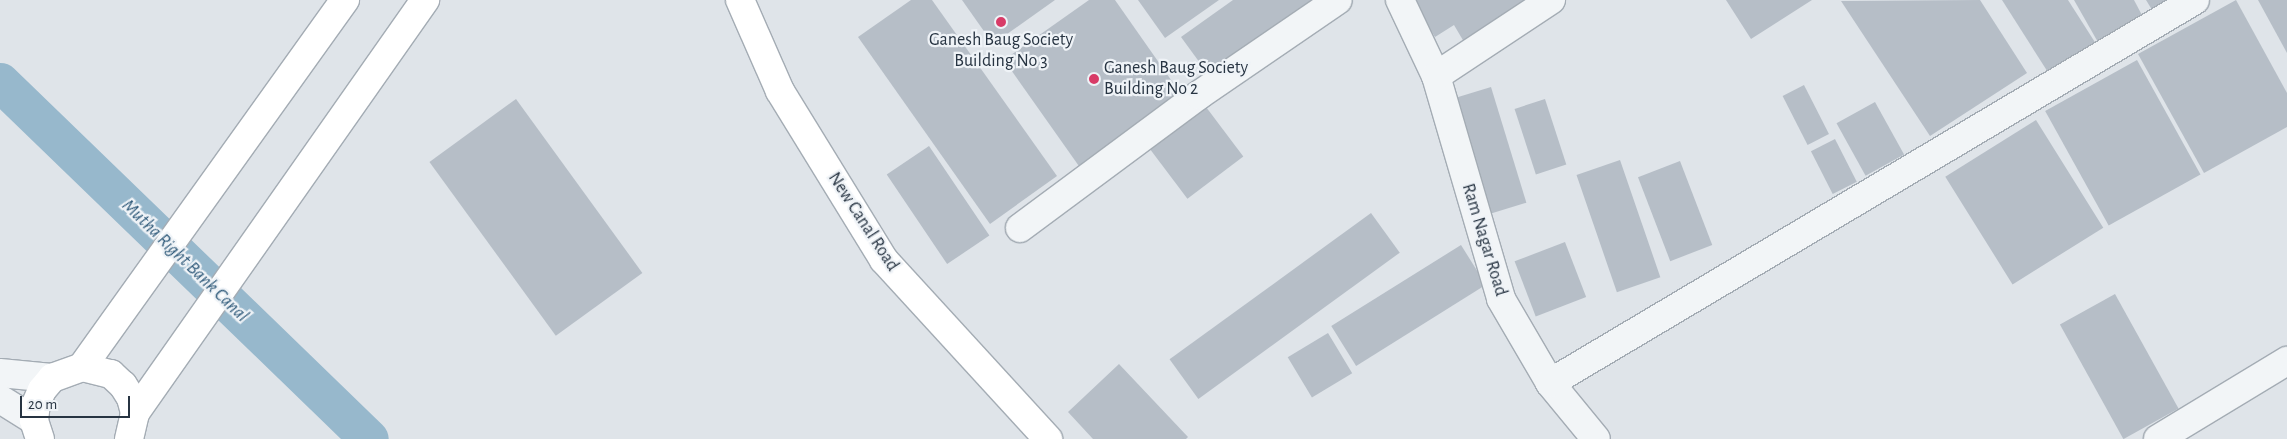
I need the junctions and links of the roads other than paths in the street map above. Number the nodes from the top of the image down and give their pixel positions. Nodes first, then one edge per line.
1 (345, 0) edge
2 (425, 0) edge
3 (740, 0) edge
4 (1338, 0) edge
5 (1400, 0) edge
6 (1551, 0) edge
7 (2195, 0) edge
8 (1436, 76) junction
9 (1020, 228) dead end
10 (2287, 361) edge
11 (82, 367) junction
12 (0, 373) edge
13 (52, 378) junction
14 (1550, 383) junction
15 (0, 399) edge
16 (134, 430) edge
17 (37, 433) edge
18 (1048, 439) edge
19 (1596, 439) edge
20 (2158, 439) edge

1 - 11 street
2 - 16 street
3 - 18 street, New Canal Road
4 - 9 street
5 - 8 street, Ram Nagar Road
6 - 8 street
7 - 14 street
8 - 14 street, Ram Nagar Road
10 - 20 street
11 - 13 street
11 - 16 street
12 - 13 street
13 - 17 street
14 - 19 street, Ram Nagar Road
15 - 17 street

